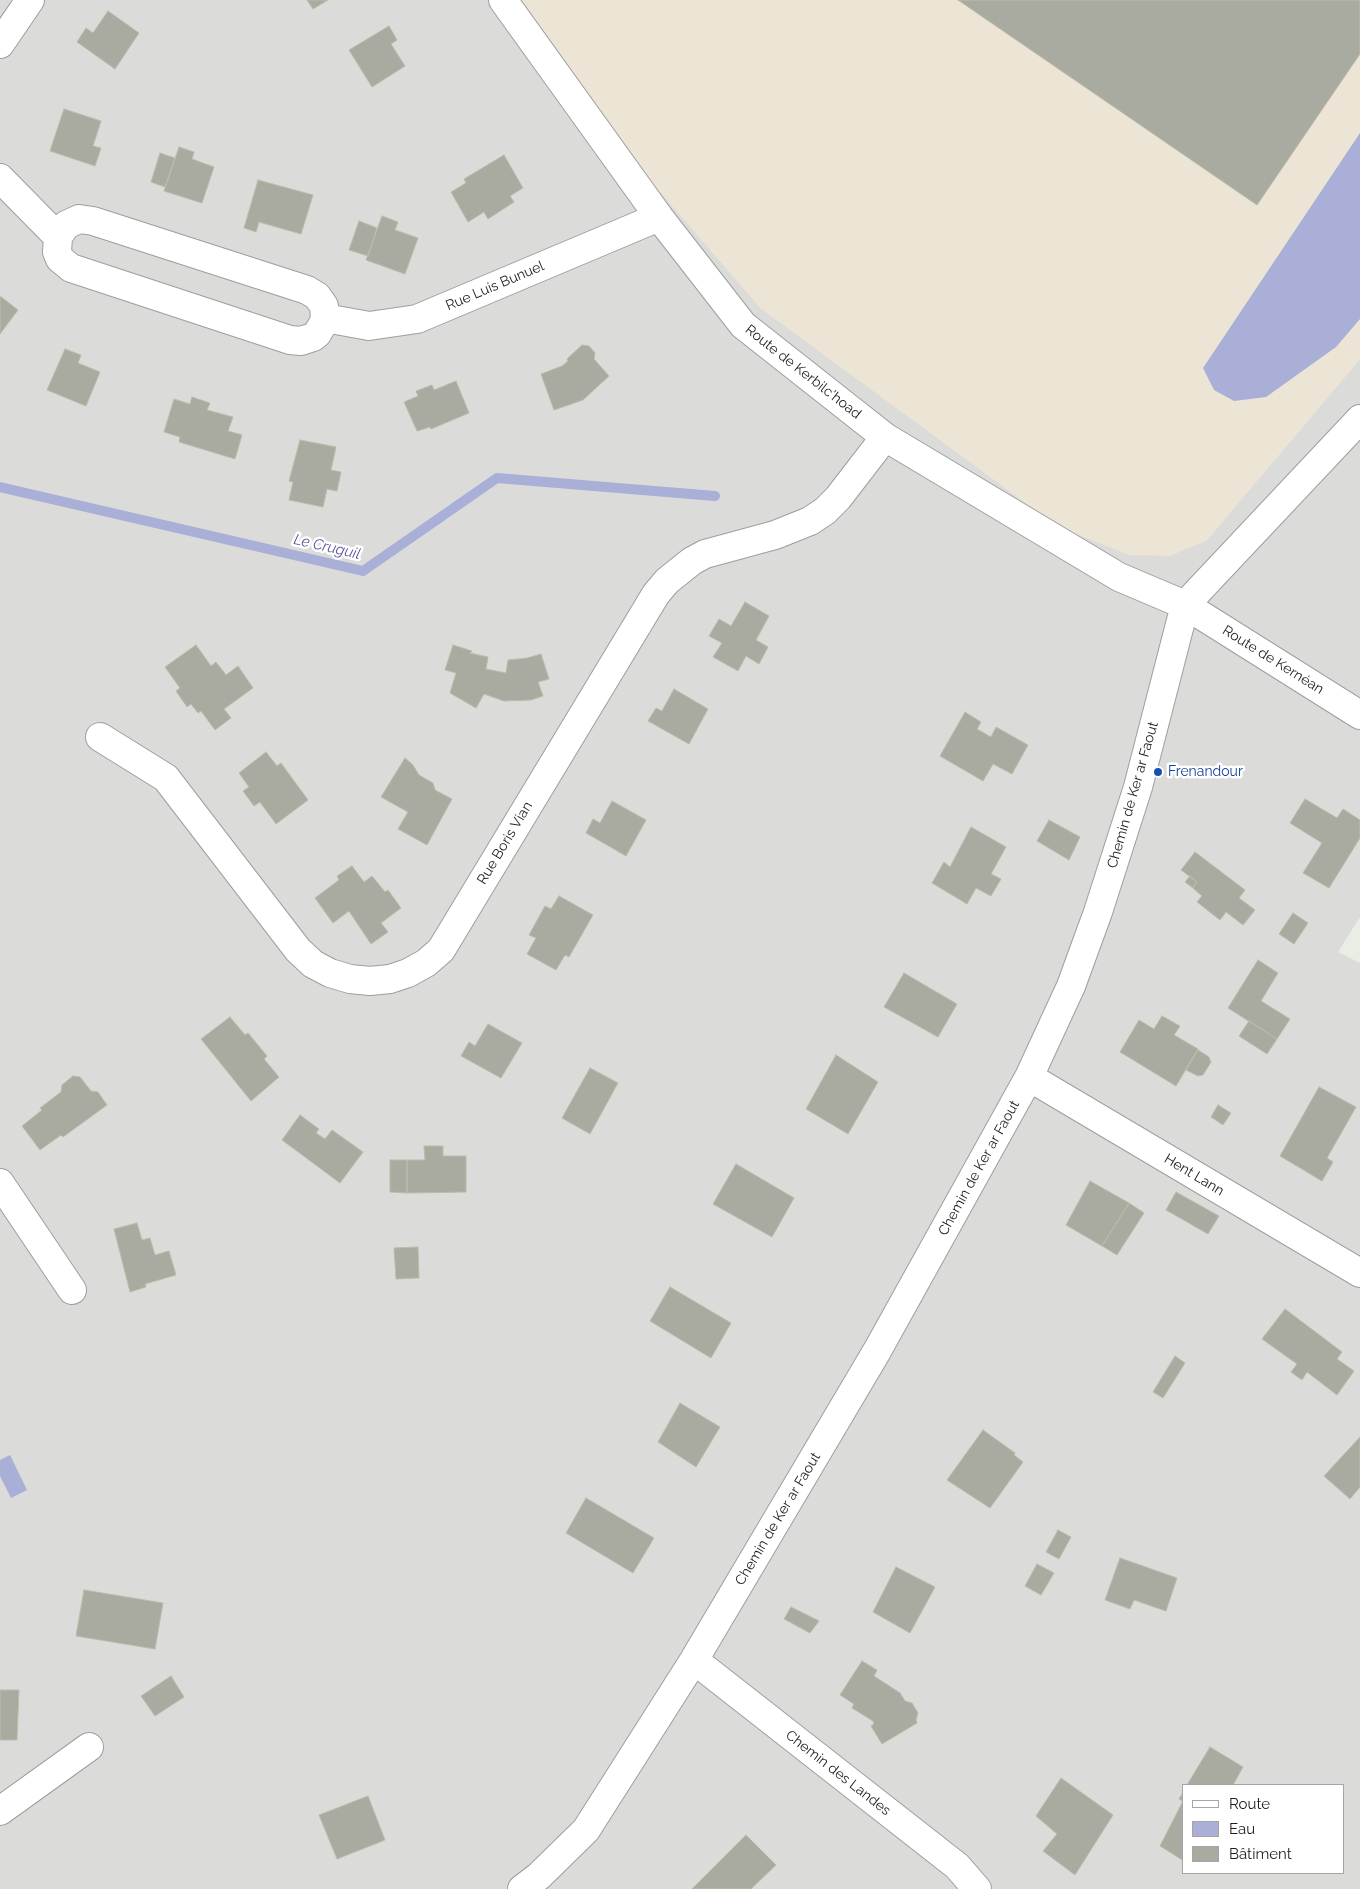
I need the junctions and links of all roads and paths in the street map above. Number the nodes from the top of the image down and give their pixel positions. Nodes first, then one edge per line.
1 (30, 0) edge
2 (503, 0) edge
3 (0, 44) edge
4 (0, 178) edge
5 (659, 217) junction
6 (58, 237) junction
7 (325, 318) junction
8 (1360, 419) edge
9 (885, 437) junction
10 (1186, 605) junction
11 (1360, 715) edge
12 (100, 737) dead end
13 (1029, 1077) junction
14 (0, 1183) edge
15 (1360, 1274) edge
16 (72, 1290) dead end
17 (694, 1660) junction
18 (89, 1746) dead end
19 (0, 1811) edge
20 (522, 1889) edge
21 (977, 1889) edge

1 - 3 street
2 - 5 street, Route de Kerbilc'hoad
4 - 6 street
5 - 7 street, Rue Luis Bunuel
5 - 9 street, Route de Kerbilc'hoad
6 - 7 street
6 - 7 street
8 - 10 street, Chemin de Ker ar Faout
9 - 10 street, Route de Kerbilc'hoad
9 - 12 street, Rue Boris Vian
10 - 11 street, Route de Kernéan
10 - 13 street, Chemin de Ker ar Faout
13 - 15 street, Hent Lann
13 - 17 street, Chemin de Ker ar Faout
14 - 16 street
17 - 20 street, Chemin de Ker ar Faout
17 - 21 street, Chemin des Landes
18 - 19 street

